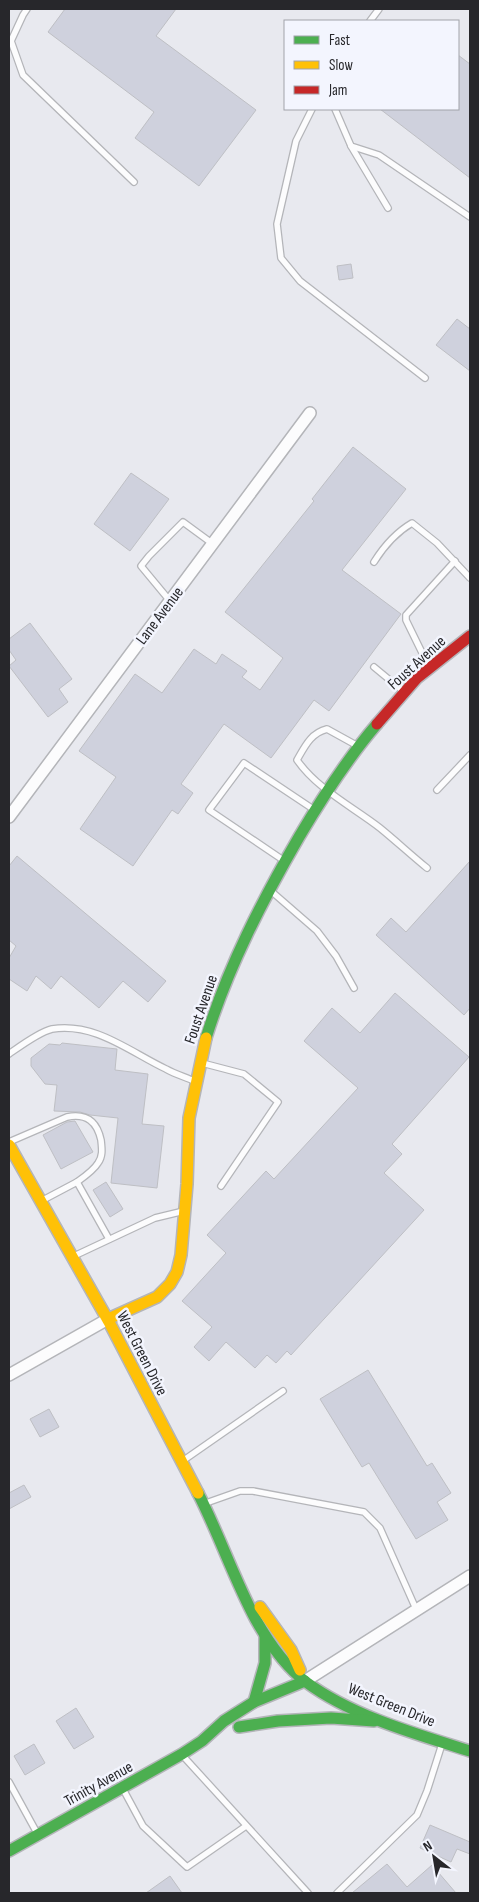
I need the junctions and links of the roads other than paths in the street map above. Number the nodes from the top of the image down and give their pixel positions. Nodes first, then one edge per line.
1 (27, 9) edge
2 (379, 9) edge
3 (371, 20) edge
4 (312, 110) edge
5 (336, 110) edge
6 (351, 146) junction
7 (134, 182) dead end
8 (388, 208) dead end
9 (470, 217) edge
10 (425, 378) dead end
11 (310, 413) dead end
12 (212, 544) junction
13 (455, 560) junction
14 (374, 562) dead end
15 (470, 578) edge
16 (170, 601) junction
17 (470, 636) edge
18 (374, 667) dead end
19 (429, 668) junction
20 (404, 692) junction
21 (358, 746) junction
22 (470, 755) edge
23 (437, 790) dead end
24 (328, 791) junction
25 (315, 810) junction
26 (9, 817) edge
27 (285, 861) junction
28 (427, 868) dead end
29 (269, 890) junction
30 (354, 988) dead end
31 (9, 1054) edge
32 (200, 1062) junction
33 (196, 1082) junction
34 (9, 1144) edge
35 (77, 1182) junction
36 (222, 1186) dead end
37 (41, 1201) junction
38 (185, 1211) junction
39 (109, 1239) junction
40 (72, 1256) junction
41 (108, 1319) junction
42 (9, 1375) edge
43 (283, 1391) dead end
44 (182, 1462) junction
45 (204, 1504) junction
46 (470, 1576) edge
47 (238, 1581) junction
48 (416, 1609) junction
49 (265, 1636) junction
50 (305, 1681) junction
51 (254, 1702) junction
52 (387, 1722) junction
53 (239, 1727) junction
54 (202, 1741) junction
55 (442, 1742) junction
56 (470, 1751) edge
57 (182, 1754) junction
58 (9, 1782) edge
59 (122, 1788) junction
60 (246, 1826) junction
61 (38, 1835) junction
62 (9, 1851) edge
63 (308, 1893) edge
64 (337, 1893) edge

1 - 7 lane
2 - 3 lane
4 - 10 lane
5 - 6 lane
6 - 8 lane
6 - 9 lane
11 - 12 street, Lane Avenue
12 - 16 street, Lane Avenue
12 - 16 lane
13 - 14 lane
13 - 15 lane
13 - 19 lane
16 - 26 street, Lane Avenue
17 - 19 street, Foust Avenue
18 - 20 lane
19 - 20 street, Foust Avenue
20 - 21 street, Foust Avenue
21 - 24 street, Foust Avenue
21 - 24 lane
22 - 23 lane
24 - 25 street, Foust Avenue
24 - 28 lane
25 - 27 street, Foust Avenue
25 - 27 lane
27 - 29 street, Foust Avenue
29 - 30 lane
29 - 32 street, Foust Avenue
31 - 33 lane
32 - 33 street, Foust Avenue
32 - 36 lane
33 - 38 street, Foust Avenue
34 - 35 lane
34 - 37 street, West Green Drive
35 - 37 lane
35 - 39 lane
37 - 40 street, West Green Drive
38 - 39 lane
38 - 41 street, Foust Avenue
39 - 40 lane
40 - 41 street, West Green Drive
41 - 42 street, Foust Avenue
41 - 44 street, West Green Drive
43 - 44 lane
44 - 45 street, West Green Drive
45 - 47 street, West Green Drive
45 - 48 lane
46 - 48 street, Trinity Avenue
47 - 49 street, West Green Drive
47 - 50 street, West Green Drive
48 - 50 street, Trinity Avenue
49 - 50 street, West Green Drive
49 - 51 street
50 - 51 street, Trinity Avenue
50 - 52 street, West Green Drive
50 - 53 street, Trinity Avenue
51 - 54 street, Trinity Avenue
52 - 53 street
52 - 55 street, West Green Drive
53 - 54 street, Trinity Avenue
54 - 57 street, Trinity Avenue
55 - 56 street, West Green Drive
55 - 64 lane
57 - 59 street, Trinity Avenue
57 - 60 lane
58 - 61 lane
59 - 60 lane
59 - 61 street, Trinity Avenue
60 - 63 lane
61 - 62 street, Trinity Avenue

